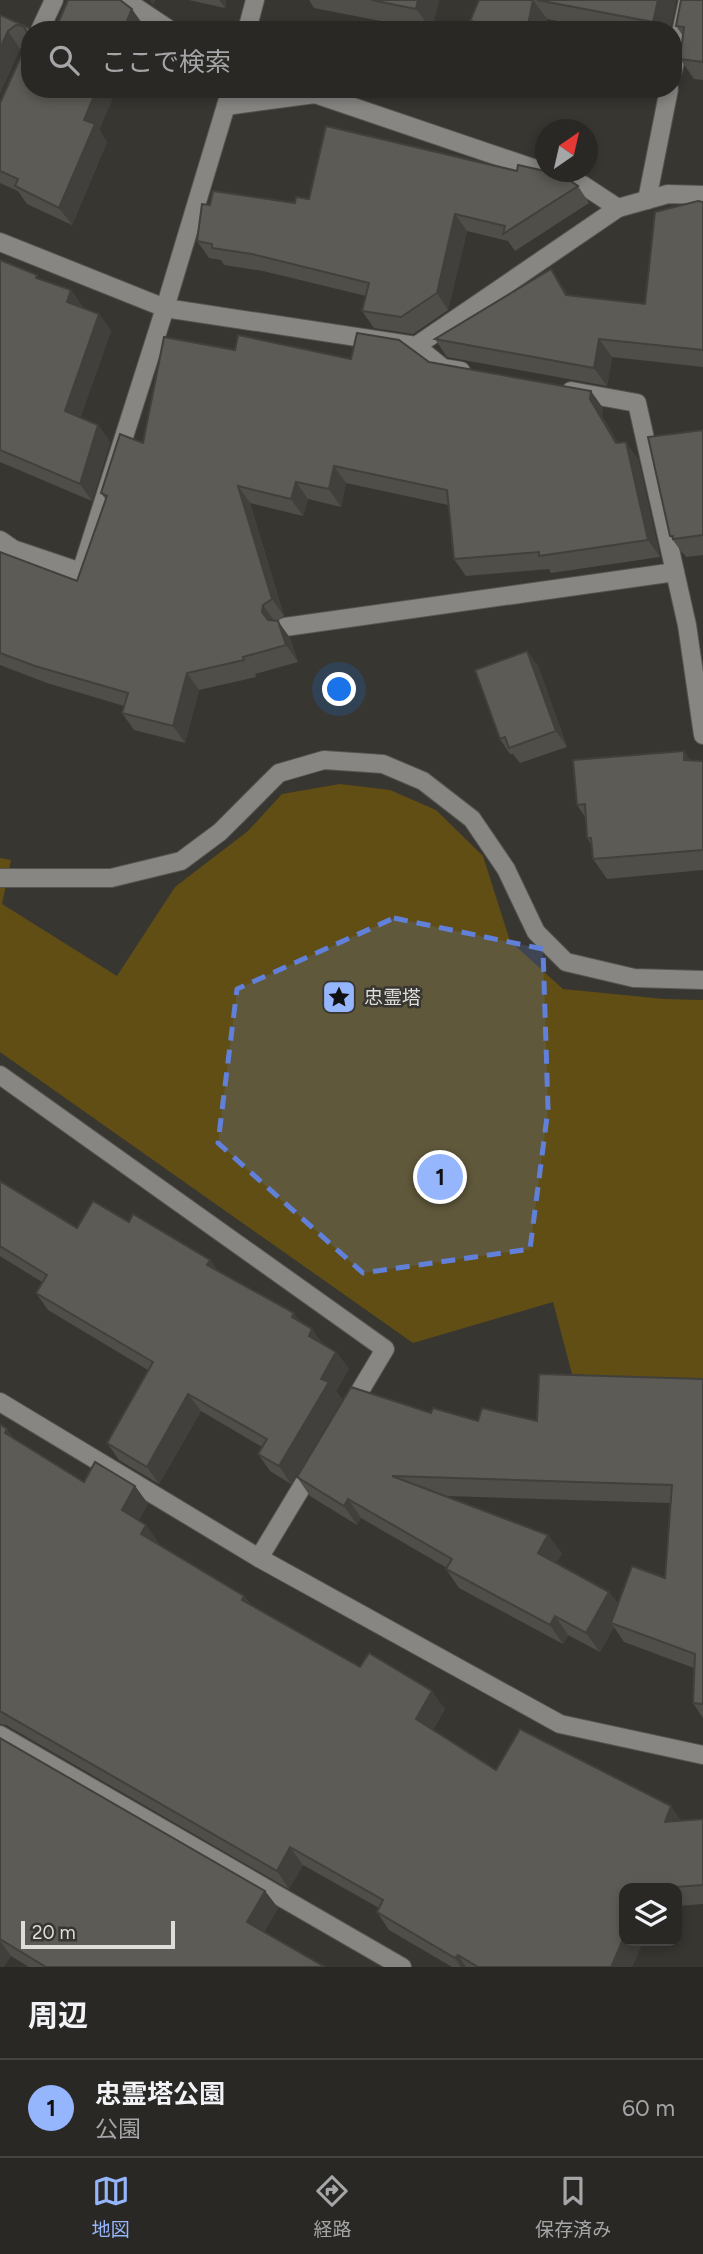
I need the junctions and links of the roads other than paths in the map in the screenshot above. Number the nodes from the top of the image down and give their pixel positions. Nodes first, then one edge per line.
1 (54, 0) edge
2 (125, 0) edge
3 (255, 0) edge
4 (688, 0) edge
5 (44, 21) edge
6 (156, 21) edge
7 (249, 21) edge
8 (682, 28) edge
9 (229, 98) edge
10 (327, 98) edge
11 (667, 98) edge
12 (703, 195) edge
13 (647, 200) junction
14 (618, 208) junction
15 (0, 242) edge
16 (165, 308) junction
17 (416, 346) junction
18 (482, 375) edge
19 (560, 389) edge
20 (0, 540) edge
21 (675, 572) junction
22 (285, 627) dead end
23 (703, 735) edge
24 (0, 878) edge
25 (703, 980) edge
26 (0, 1075) edge
27 (0, 1402) edge
28 (336, 1430) edge
29 (322, 1453) edge
30 (259, 1558) junction
31 (0, 1735) edge
32 (703, 1755) edge
33 (402, 1967) edge

1 - 5 street
2 - 6 street
3 - 7 street
4 - 8 street
9 - 16 street
10 - 14 street
11 - 13 street
12 - 13 street
13 - 14 street
14 - 17 street
15 - 16 street
16 - 17 street
16 - 20 street
17 - 18 street
19 - 21 street
21 - 22 street
21 - 23 street
24 - 25 street
26 - 28 street
27 - 30 street
29 - 30 street
30 - 32 street
31 - 33 street

